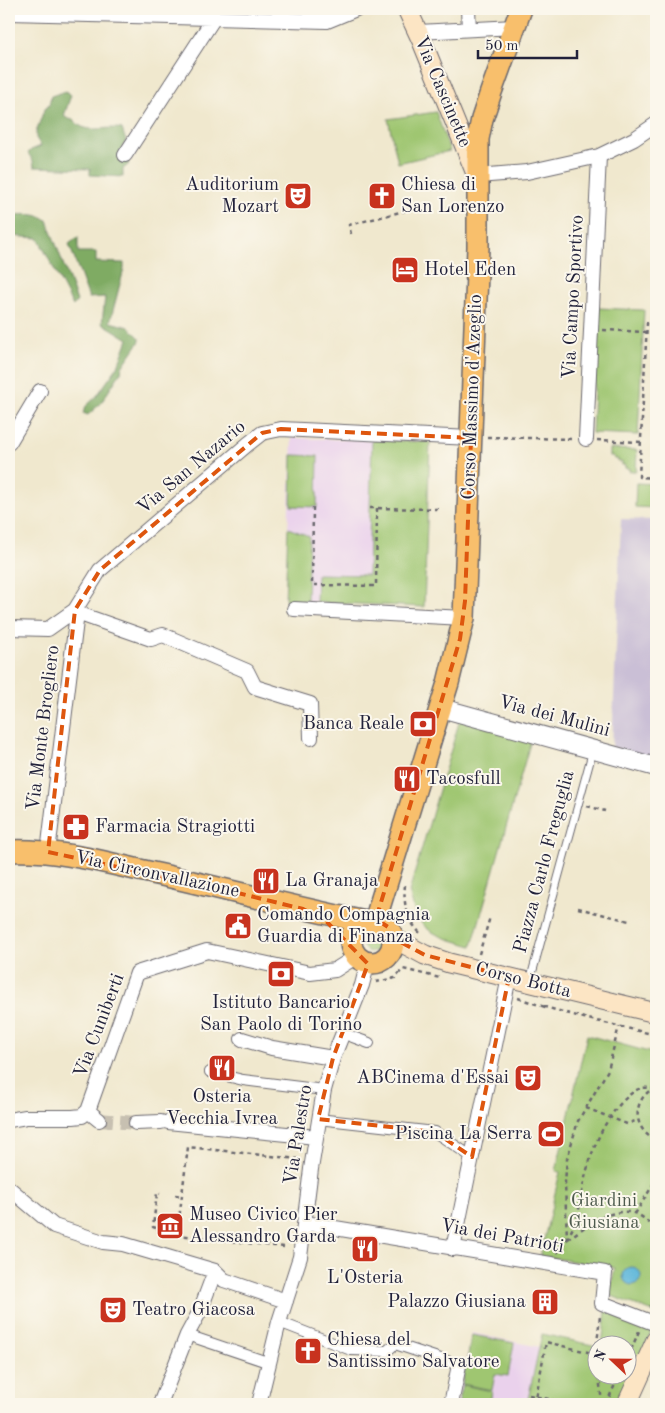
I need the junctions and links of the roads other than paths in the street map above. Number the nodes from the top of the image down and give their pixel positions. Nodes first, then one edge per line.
1 (356, 9) edge
2 (406, 9) edge
3 (468, 9) edge
4 (9, 13) edge
5 (214, 18) junction
6 (518, 18) edge
7 (469, 29) junction
8 (418, 32) junction
9 (656, 124) edge
10 (125, 155) dead end
11 (599, 156) junction
12 (482, 176) junction
13 (40, 391) dead end
14 (471, 438) junction
15 (586, 440) road end
16 (9, 443) edge
17 (294, 610) dead end
18 (76, 611) junction
19 (464, 618) junction
20 (9, 628) edge
21 (441, 708) junction
22 (311, 738) dead end
23 (593, 750) junction
24 (656, 767) edge
25 (9, 851) edge
26 (48, 852) junction
27 (303, 909) junction
28 (381, 927) junction
29 (359, 954) junction
30 (529, 982) junction
31 (507, 986) junction
32 (656, 1013) edge
33 (342, 1033) junction
34 (242, 1038) dead end
35 (368, 1043) dead end
36 (333, 1058) junction
37 (210, 1072) dead end
38 (324, 1090) junction
39 (88, 1111) junction
40 (318, 1119) junction
41 (9, 1120) edge
42 (100, 1120) tunnel mouth
43 (136, 1123) tunnel mouth
44 (316, 1137) junction
45 (472, 1157) junction
46 (9, 1188) edge
47 (301, 1222) junction
48 (453, 1248) junction
49 (215, 1271) junction
50 (286, 1302) junction
51 (279, 1322) junction
52 (656, 1324) edge
53 (188, 1335) junction
54 (656, 1340) edge
55 (270, 1364) junction
56 (459, 1365) joint
57 (160, 1404) edge
58 (259, 1404) edge
59 (451, 1404) edge
60 (626, 1404) edge

1 - 5 street
2 - 8 main road, Via Cascinette
3 - 7 street
4 - 5 street
5 - 10 street
6 - 7 street
6 - 12 main road, Corso Massimo d'Azeglio
7 - 8 street
8 - 12 main road, Via Cascinette
9 - 11 street
11 - 12 street
11 - 15 street, Via Campo Sportivo
12 - 14 main road, Corso Massimo d'Azeglio
13 - 16 street
14 - 18 street, Via San Nazario
14 - 19 main road, Corso Massimo d'Azeglio
17 - 19 street
18 - 20 street, Via San Nazario
18 - 22 street
18 - 26 street, Via Monte Brogliero
19 - 21 main road, Corso Massimo d'Azeglio
21 - 23 street, Via dei Mulini
21 - 28 main road, Corso Massimo d'Azeglio
23 - 24 street, Via dei Mulini
23 - 30 lane, Piazza Carlo Freguglia
25 - 26 main road, Via Circonvallazione
26 - 27 main road, Via Circonvallazione
27 - 28 main road
27 - 29 main road
28 - 29 main road
28 - 29 main road
28 - 31 main road, Corso Botta
29 - 33 street, Via Palestro
29 - 39 street, Via Cuniberti
30 - 31 main road, Corso Botta
30 - 32 main road, Corso Botta
31 - 45 street
33 - 35 street
33 - 36 street, Via Palestro
34 - 36 street
36 - 38 street, Via Palestro
37 - 38 street
38 - 40 street, Via Palestro
39 - 41 street
39 - 42 street
40 - 44 street, Via Palestro
40 - 45 street
43 - 44 street
44 - 47 street, Via Palestro
45 - 48 street
46 - 49 street
47 - 48 street, Via dei Patrioti
47 - 50 street, Via Palestro
48 - 52 street, Via dei Patrioti
49 - 50 street
49 - 53 street
50 - 51 street, Via Palestro
51 - 55 street, Via Palestro
51 - 56 street
53 - 55 street
53 - 57 street
54 - 60 main road
55 - 58 street, Via Palestro
56 - 59 street

